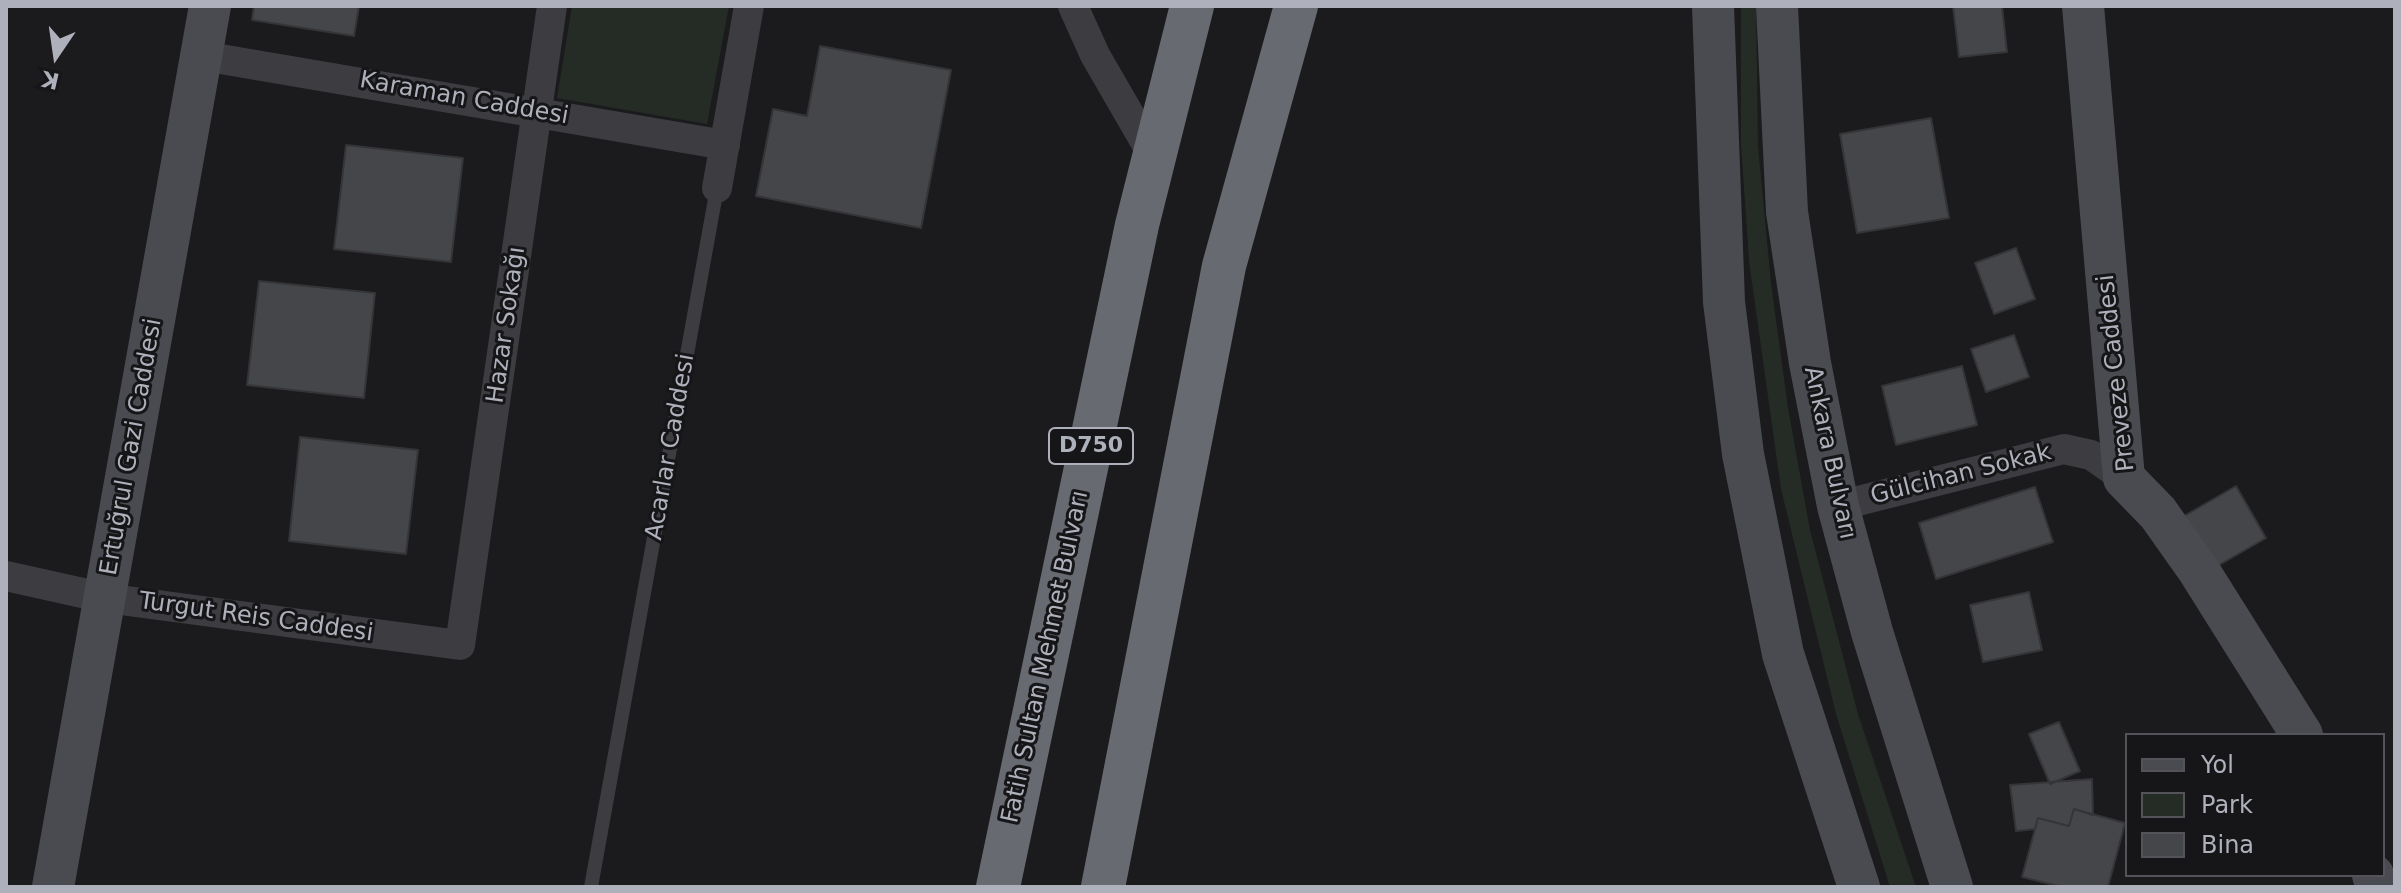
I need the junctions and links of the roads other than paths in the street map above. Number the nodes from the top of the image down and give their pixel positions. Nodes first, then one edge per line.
1 (210, 6) edge
2 (552, 6) edge
3 (749, 6) edge
4 (1073, 6) edge
5 (1192, 6) edge
6 (1296, 6) edge
7 (1713, 6) edge
8 (1777, 6) edge
9 (2083, 6) edge
10 (203, 56) junction
11 (538, 111) junction
12 (725, 145) junction
13 (1154, 157) junction
14 (717, 188) joint
15 (2124, 478) junction
16 (1838, 506) junction
17 (6, 576) edge
18 (105, 598) junction
19 (460, 645) joint
20 (2301, 733) edge
21 (53, 887) edge
22 (591, 887) edge
23 (998, 887) edge
24 (1103, 887) edge
25 (1859, 887) edge
26 (1952, 887) edge

1 - 10 main road, Ertuğrul Gazi Caddesi
2 - 11 street, Hazar Sokağı
3 - 12 street, Acarlar Caddesi
4 - 13 street
5 - 13 highway, Fatih Sultan Mehmet Bulvarı / D750
6 - 24 highway
7 - 25 main road
8 - 16 main road, Ankara Bulvarı
9 - 15 main road, Preveze Caddesi
10 - 11 street, Karaman Caddesi
10 - 18 main road, Ertuğrul Gazi Caddesi
11 - 12 street, Karaman Caddesi
11 - 19 street, Hazar Sokağı
12 - 14 street, Acarlar Caddesi
13 - 23 highway, Fatih Sultan Mehmet Bulvarı / D750
14 - 22 lane, Acarlar Caddesi
15 - 16 street, Gülcihan Sokak
15 - 20 main road, Preveze Caddesi
16 - 26 main road, Ankara Bulvarı
17 - 18 street, Turgut Reis Caddesi
18 - 19 street, Turgut Reis Caddesi
18 - 21 main road, Ertuğrul Gazi Caddesi

